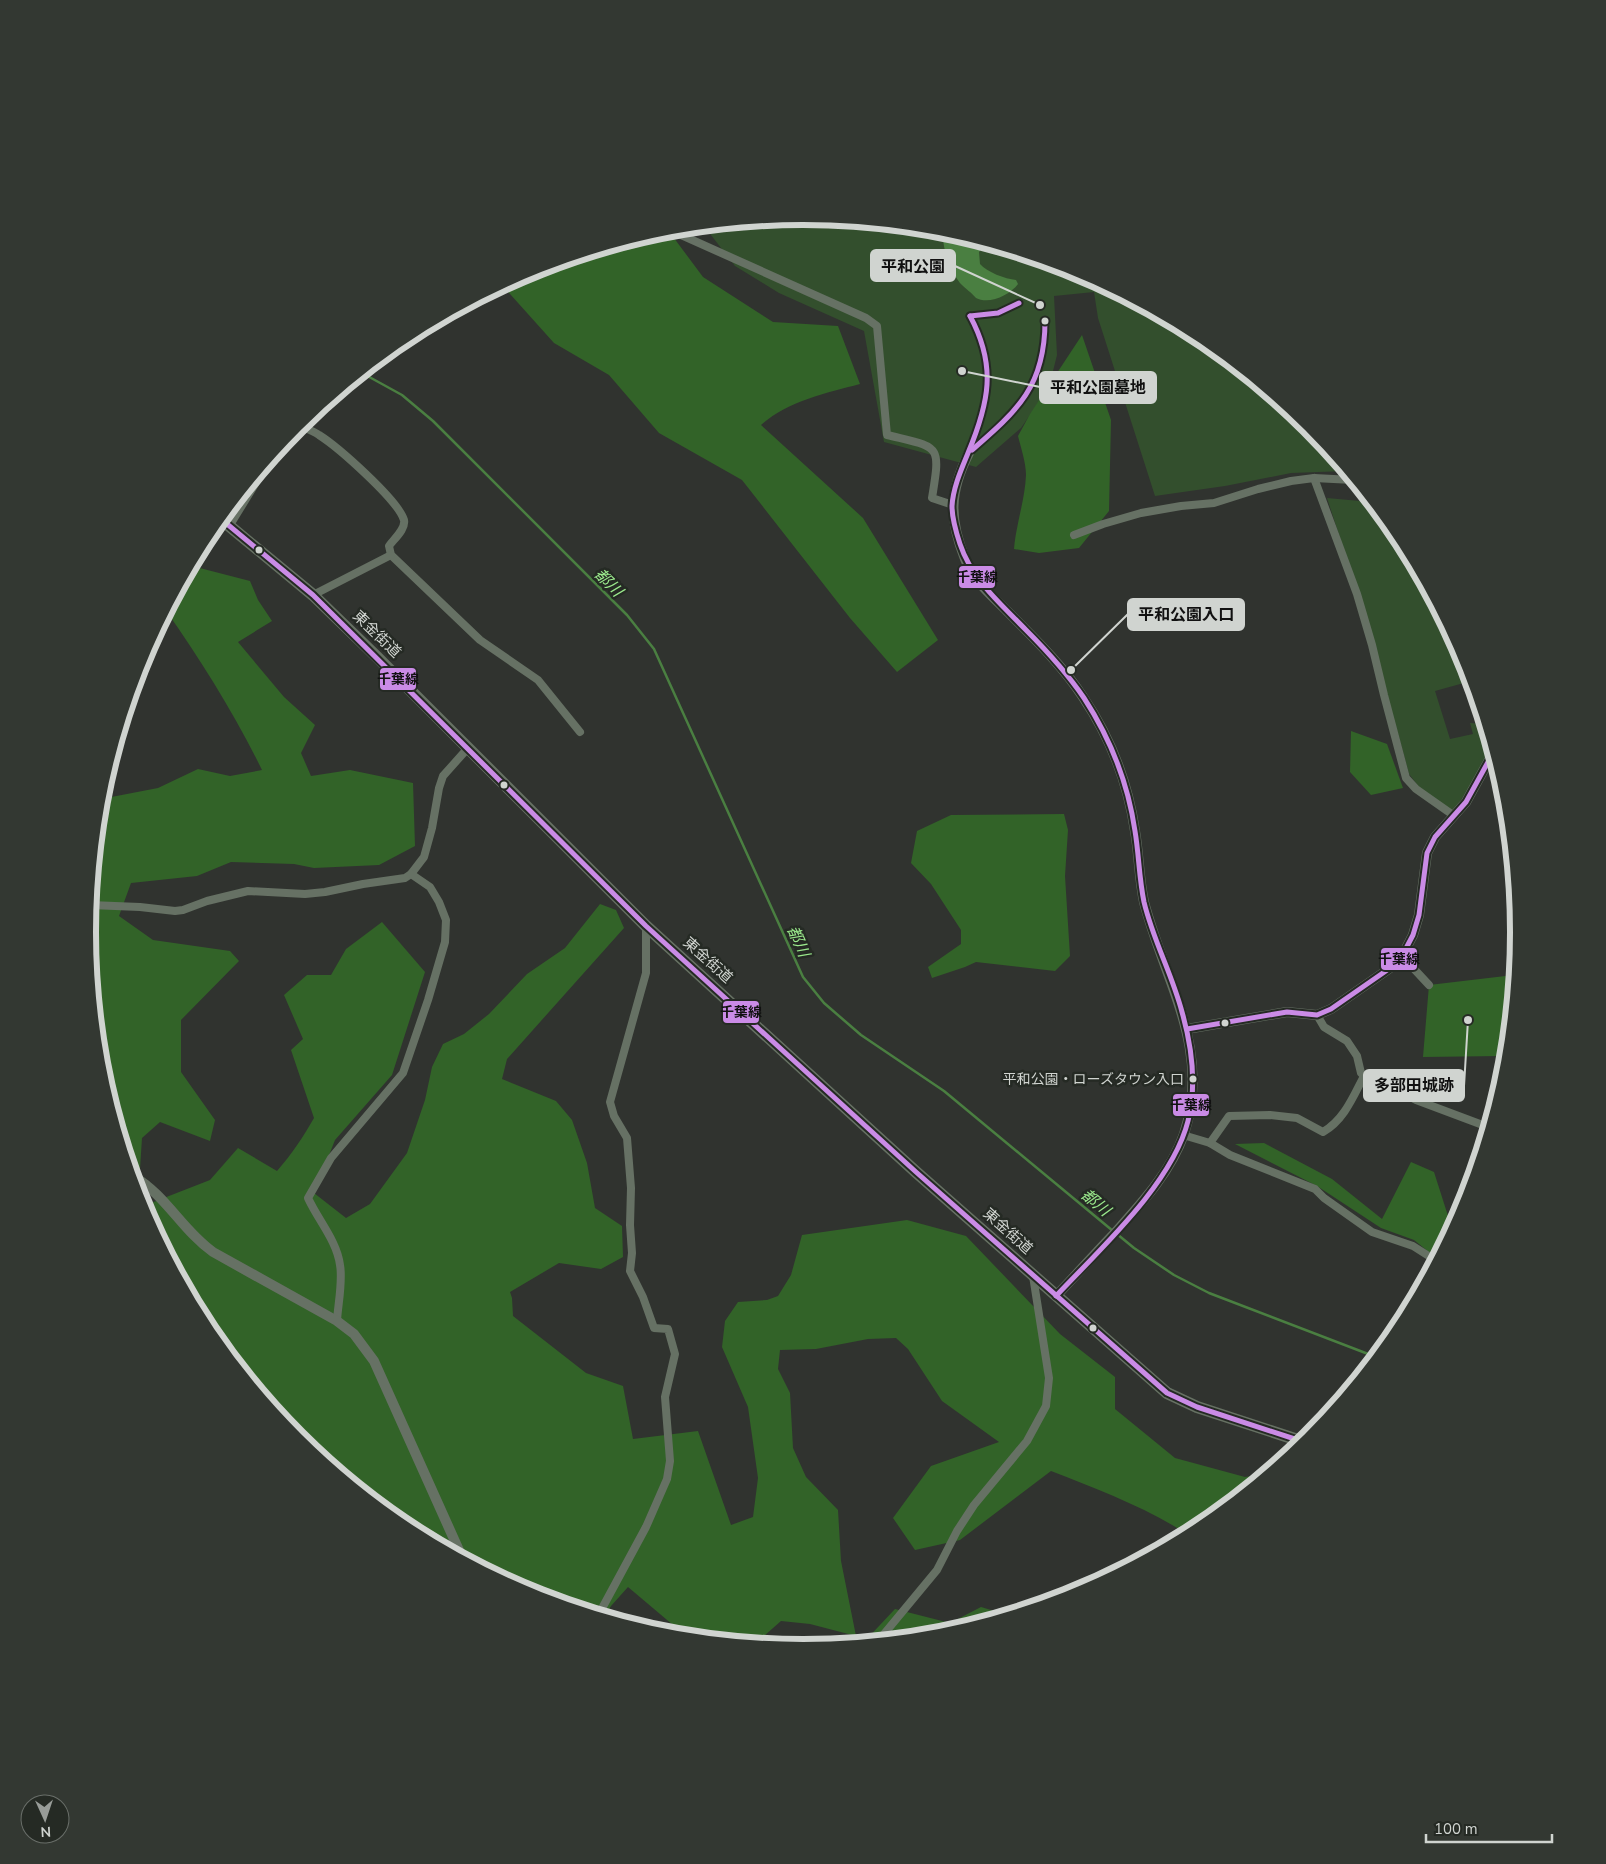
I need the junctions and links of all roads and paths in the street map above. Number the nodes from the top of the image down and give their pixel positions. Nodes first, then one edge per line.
1 (683, 236) edge
2 (306, 429) edge
3 (969, 453) dead end
4 (1314, 478) junction
5 (1345, 480) edge
6 (953, 505) junction
7 (226, 523) edge
8 (1074, 535) dead end
9 (391, 554) junction
10 (313, 596) junction
11 (580, 732) dead end
12 (468, 748) junction
13 (1489, 762) edge
14 (1453, 815) junction
15 (411, 874) junction
16 (97, 905) edge
17 (646, 926) junction
18 (1402, 956) junction
19 (1429, 985) dead end
20 (1317, 1015) junction
21 (1187, 1029) junction
22 (1364, 1076) junction
23 (1483, 1125) edge
24 (1183, 1135) junction
25 (1210, 1143) junction
26 (143, 1182) edge
27 (146, 1184) junction
28 (146, 1190) edge
29 (1430, 1257) edge
30 (1033, 1276) junction
31 (1056, 1296) junction
32 (337, 1321) junction
33 (1295, 1439) edge
34 (458, 1549) edge
35 (602, 1609) edge
36 (884, 1634) edge

1 - 6 street
2 - 9 street
3 - 6 street
4 - 5 street
4 - 8 street
4 - 14 street
6 - 21 street
7 - 10 highway, 東金街道
9 - 10 street
9 - 11 street
10 - 12 highway, 東金街道
12 - 15 street
12 - 17 highway, 東金街道
13 - 14 street
14 - 18 street
15 - 16 street
15 - 32 street
17 - 30 highway, 東金街道
17 - 35 street
18 - 19 street
18 - 20 street
20 - 21 street
20 - 22 street
21 - 24 street
22 - 23 street
22 - 25 street
24 - 25 street
24 - 31 street
25 - 29 street
26 - 27 street
27 - 28 street
27 - 32 street
30 - 31 highway, 東金街道
30 - 36 street
31 - 33 highway, 東金街道
32 - 34 street

